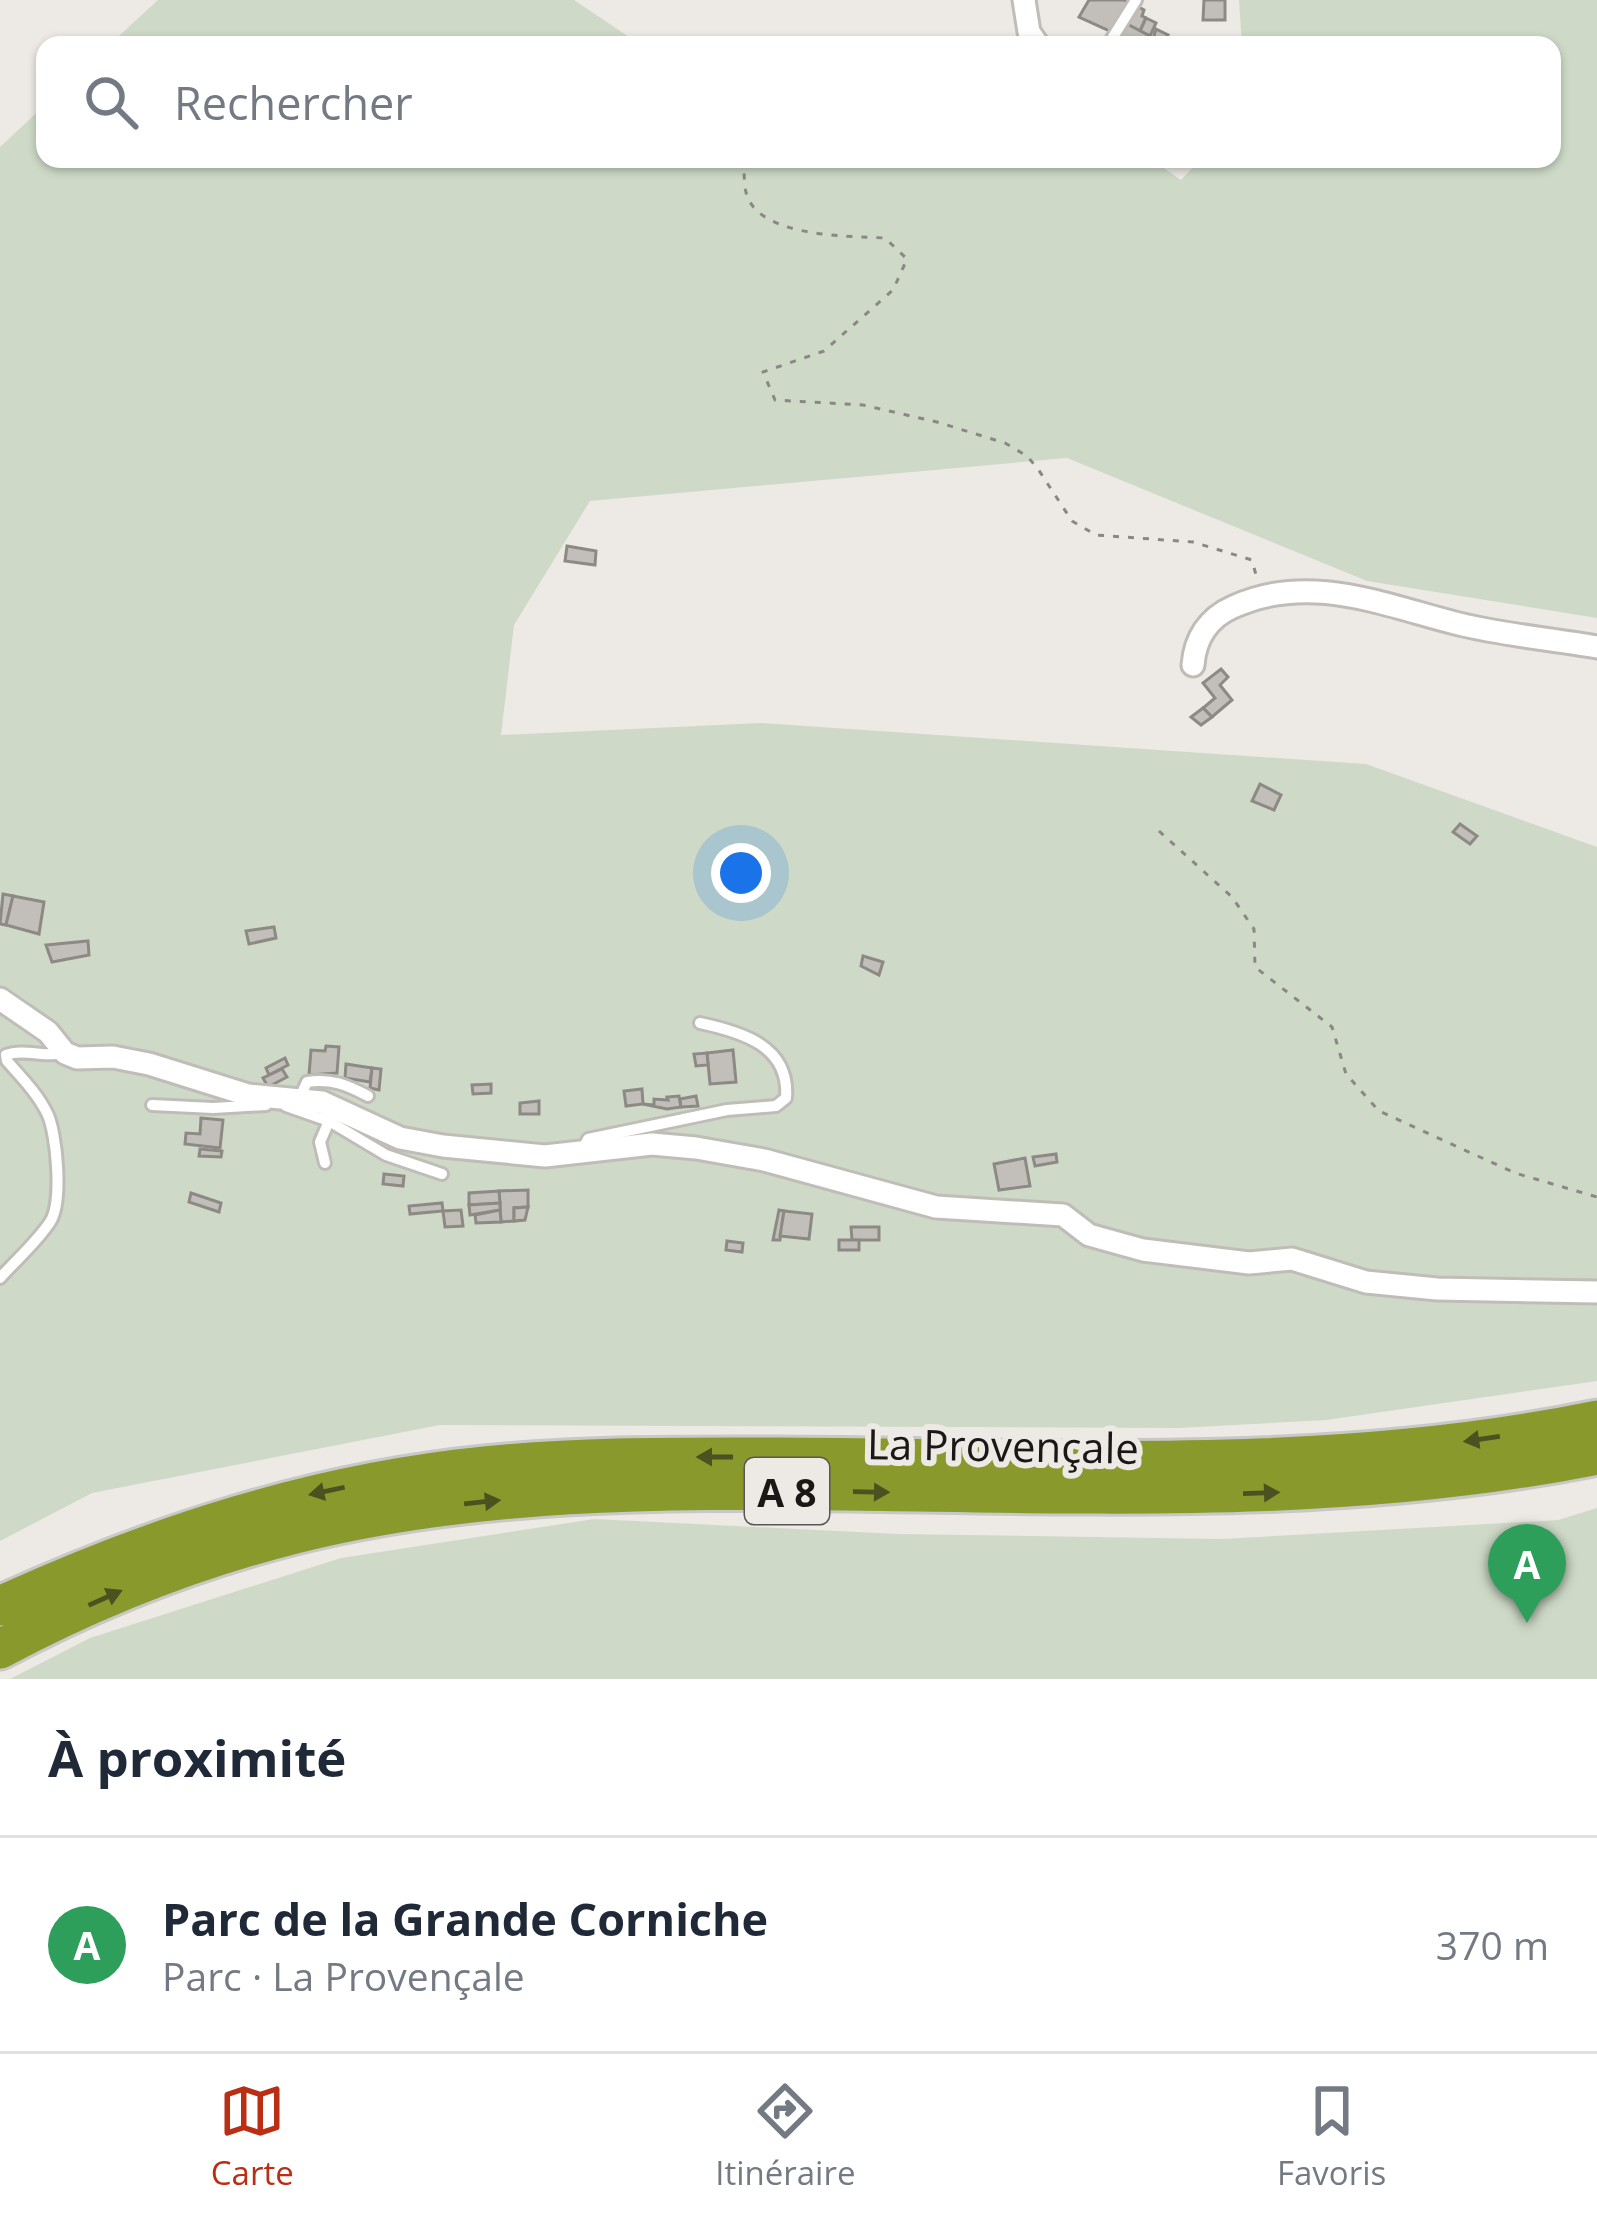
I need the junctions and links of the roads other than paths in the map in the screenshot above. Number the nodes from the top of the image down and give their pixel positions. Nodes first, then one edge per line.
1 (1024, 0) edge
2 (1136, 0) edge
3 (1032, 36) edge
4 (1114, 36) edge
5 (1597, 647) edge
6 (1193, 665) dead end
7 (0, 1000) edge
8 (700, 1023) dead end
9 (65, 1053) junction
10 (368, 1096) dead end
11 (300, 1097) junction
12 (274, 1098) junction
13 (152, 1105) dead end
14 (329, 1121) junction
15 (580, 1154) junction
16 (325, 1162) dead end
17 (442, 1174) dead end
18 (0, 1278) edge
19 (1597, 1292) edge
20 (1597, 1420) edge
21 (1597, 1455) edge
22 (0, 1606) edge
23 (0, 1649) edge

1 - 3 street
2 - 4 lane
5 - 6 street
7 - 9 street
8 - 15 lane
9 - 12 street
9 - 18 lane
10 - 11 lane
11 - 12 street
11 - 15 street
12 - 13 lane
12 - 14 lane
14 - 16 lane
14 - 17 lane
15 - 19 street
20 -> 22 highway, La Provençale / A 8
23 -> 21 highway, La Provençale / A 8

